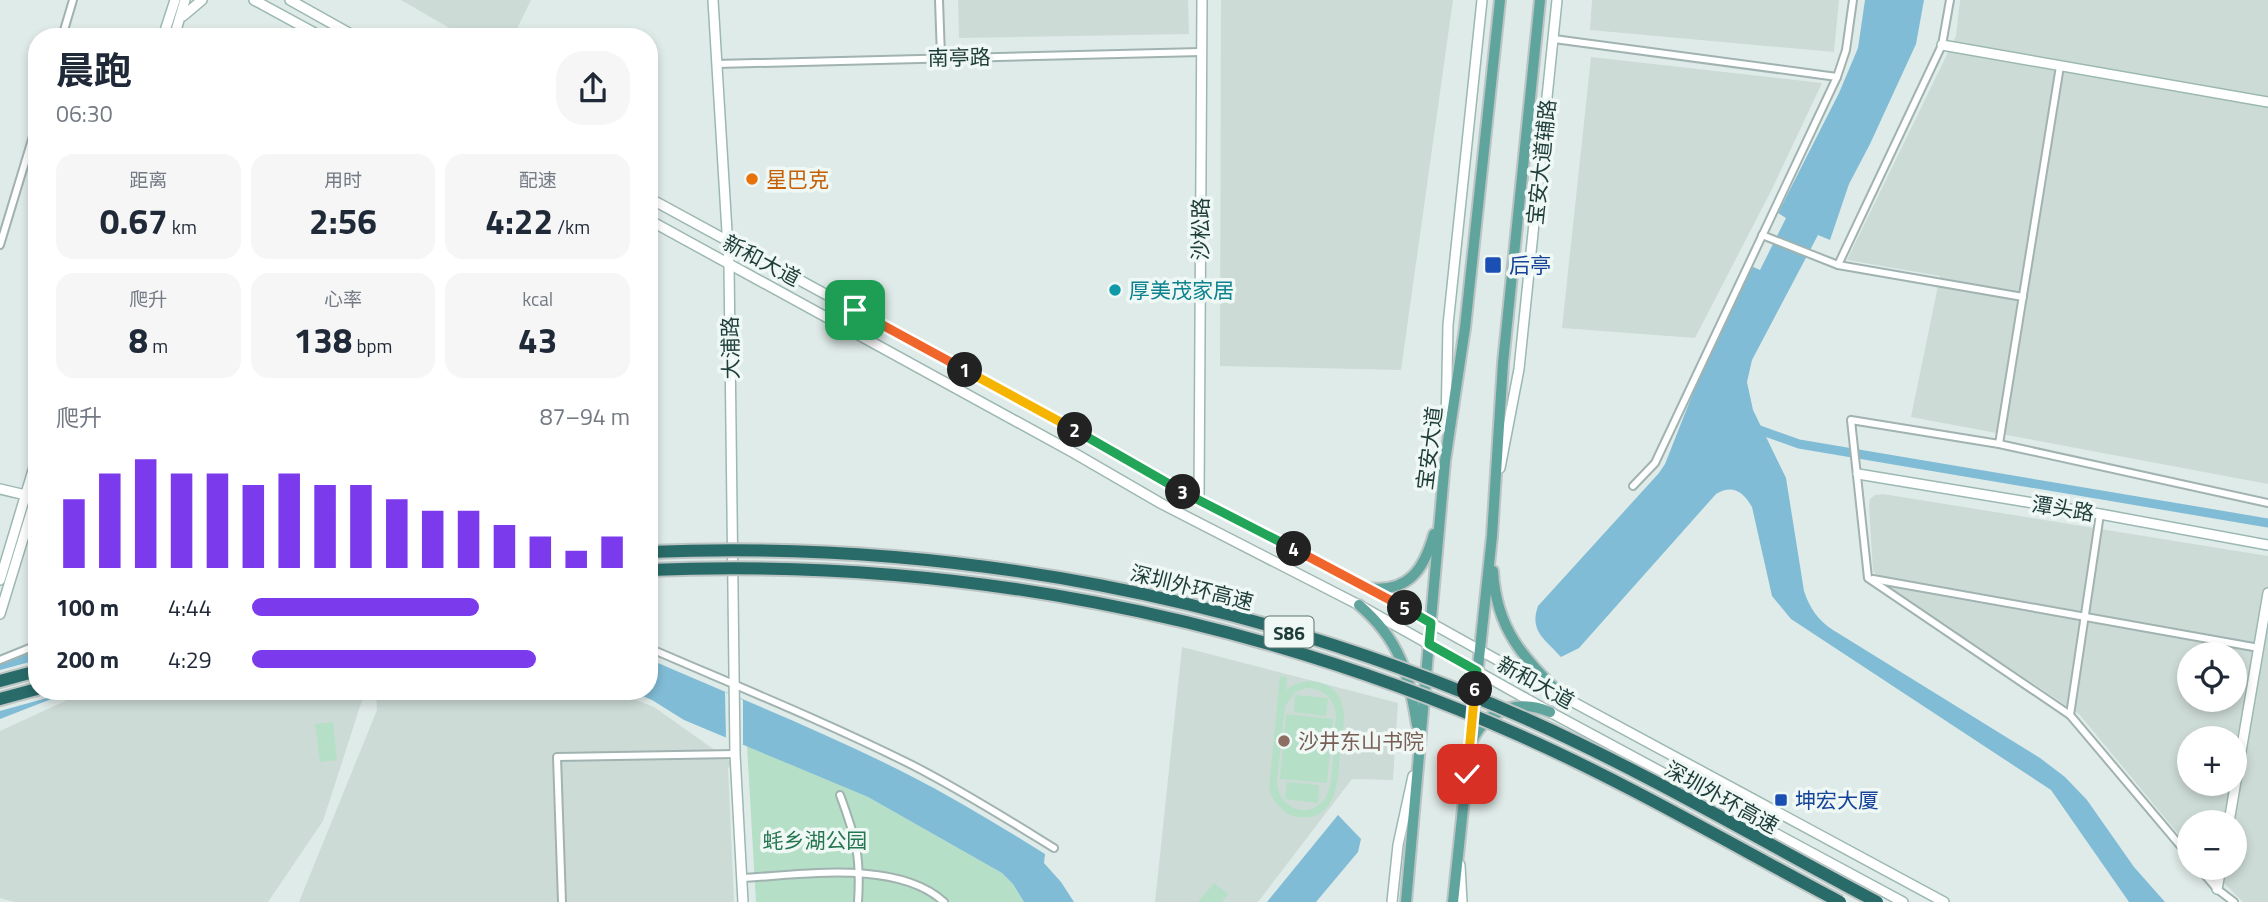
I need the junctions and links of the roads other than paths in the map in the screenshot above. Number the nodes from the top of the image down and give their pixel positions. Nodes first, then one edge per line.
1 (72, 0) edge
2 (172, 0) edge
3 (185, 0) edge
4 (202, 0) edge
5 (254, 0) edge
6 (290, 0) edge
7 (713, 0) edge
8 (939, 0) edge
9 (1202, 0) edge
10 (1482, 0) edge
11 (1500, 0) edge
12 (1540, 0) edge
13 (1558, 0) edge
14 (1853, 0) edge
15 (1950, 0) edge
16 (179, 20) junction
17 (64, 28) edge
18 (166, 28) edge
19 (177, 28) edge
20 (305, 28) edge
21 (340, 28) edge
22 (1554, 39) junction
23 (1942, 45) junction
24 (1201, 52) junction
25 (941, 57) junction
26 (717, 64) junction
27 (2060, 66) junction
28 (1837, 77) junction
29 (2268, 102) edge
30 (28, 152) edge
31 (658, 203) edge
32 (658, 225) edge
33 (1762, 235) junction
34 (728, 242) junction
35 (0, 245) edge
36 (729, 265) junction
37 (1838, 265) junction
38 (2023, 298) junction
39 (1999, 444) junction
40 (1445, 461) junction
41 (1858, 474) junction
42 (1633, 486) dead end
43 (0, 489) edge
44 (1496, 490) junction
45 (28, 494) edge
46 (1199, 500) junction
47 (2268, 503) edge
48 (28, 505) edge
49 (1441, 508) junction
50 (28, 510) edge
51 (2100, 514) junction
52 (1492, 536) junction
53 (2268, 545) edge
54 (658, 552) edge
55 (658, 570) edge
56 (1, 576) edge
57 (1868, 578) junction
58 (1368, 587) junction
59 (2268, 593) edge
60 (1359, 605) junction
61 (0, 614) edge
62 (2085, 617) junction
63 (1431, 623) junction
64 (1429, 644) junction
65 (2259, 648) junction
66 (28, 649) edge
67 (1479, 650) junction
68 (658, 652) edge
69 (0, 660) edge
70 (1477, 671) junction
71 (28, 673) edge
72 (0, 681) edge
73 (734, 685) junction
74 (28, 691) edge
75 (1562, 696) junction
76 (0, 699) edge
77 (1550, 712) junction
78 (2070, 715) junction
79 (1419, 740) junction
80 (1470, 747) junction
81 (735, 754) junction
82 (1417, 757) junction
83 (841, 795) dead end
84 (2231, 810) edge
85 (2177, 842) edge
86 (1460, 846) junction
87 (1054, 848) dead end
88 (860, 872) junction
89 (742, 878) junction
90 (2209, 880) edge
91 (2219, 880) edge
92 (2217, 889) junction
93 (562, 902) edge
94 (743, 902) edge
95 (858, 902) edge
96 (944, 902) edge
97 (1392, 902) edge
98 (1406, 902) edge
99 (1453, 902) edge
100 (1462, 902) edge
101 (1840, 902) edge
102 (1877, 902) edge
103 (1903, 902) edge
104 (1944, 902) edge
105 (2234, 902) edge

1 - 17 street
2 - 18 main road
3 - 16 main road
4 - 16 main road
5 - 20 main road
6 - 21 main road
7 - 26 main road, 大浦路
8 - 25 street
9 - 24 main road, 沙松路
10 - 40 main road
11 - 40 main road, 宝安大道
12 - 44 main road
13 - 22 main road, 宝安大道辅路
14 - 28 street
15 - 23 street
16 - 19 main road
22 - 28 street
22 - 44 main road, 宝安大道辅路
23 - 27 main road
23 - 37 street
24 - 25 street, 南亭路
24 - 46 main road, 沙松路
25 - 26 street, 南亭路
26 - 34 main road, 大浦路
27 - 29 main road
27 - 38 street
28 - 33 street
30 - 35 street
31 - 34 main road, 新和大道
32 - 36 main road, 新和大道
33 - 37 street
33 - 42 street
34 - 36 main road, 大浦路
34 - 46 main road, 新和大道
36 - 60 main road, 新和大道
36 - 73 main road, 大浦路
37 - 38 street
38 - 39 street
39 - 41 street
39 - 47 street
40 - 49 main road, 宝安大道
41 - 51 main road, 潭头路
41 - 57 street
43 - 45 main road
44 - 52 main road
46 - 58 main road, 新和大道
48 - 56 main road
49 - 58 main road
49 - 63 main road, 宝安大道
50 - 61 main road
51 - 53 main road, 潭头路
51 - 62 street
52 - 67 main road
52 - 75 main road
54 - 102 highway, 深圳外环高速 / S86, bridge
55 - 101 highway, 深圳外环高速 / S86, bridge
57 - 62 street
57 - 78 street
58 - 63 main road, 新和大道
59 - 65 main road
60 - 64 main road, 新和大道
60 - 79 main road
62 - 65 street
62 - 78 street
63 - 64 main road, 宝安大道
63 - 67 main road, 新和大道
64 - 70 main road, 新和大道
64 - 79 main road, 宝安大道
65 - 84 main road
66 - 69 street
67 - 70 main road
67 - 75 main road, 新和大道
68 - 73 street
70 - 77 main road, 新和大道
70 - 80 main road
71 - 72 highway
73 - 81 main road, 大浦路
73 - 87 street
74 - 76 highway
75 - 104 main road, 新和大道
77 - 80 main road
77 - 103 main road, 新和大道
78 - 85 street
79 - 82 main road, 宝安大道
80 - 86 main road
81 - 89 main road
81 - 93 street
82 - 97 main road
82 - 98 main road, 宝安大道
83 - 88 street
86 - 99 main road
86 - 100 main road
88 - 89 street
88 - 95 street
88 - 96 street
89 - 94 main road
90 - 92 street
91 - 92 main road
92 - 105 street

